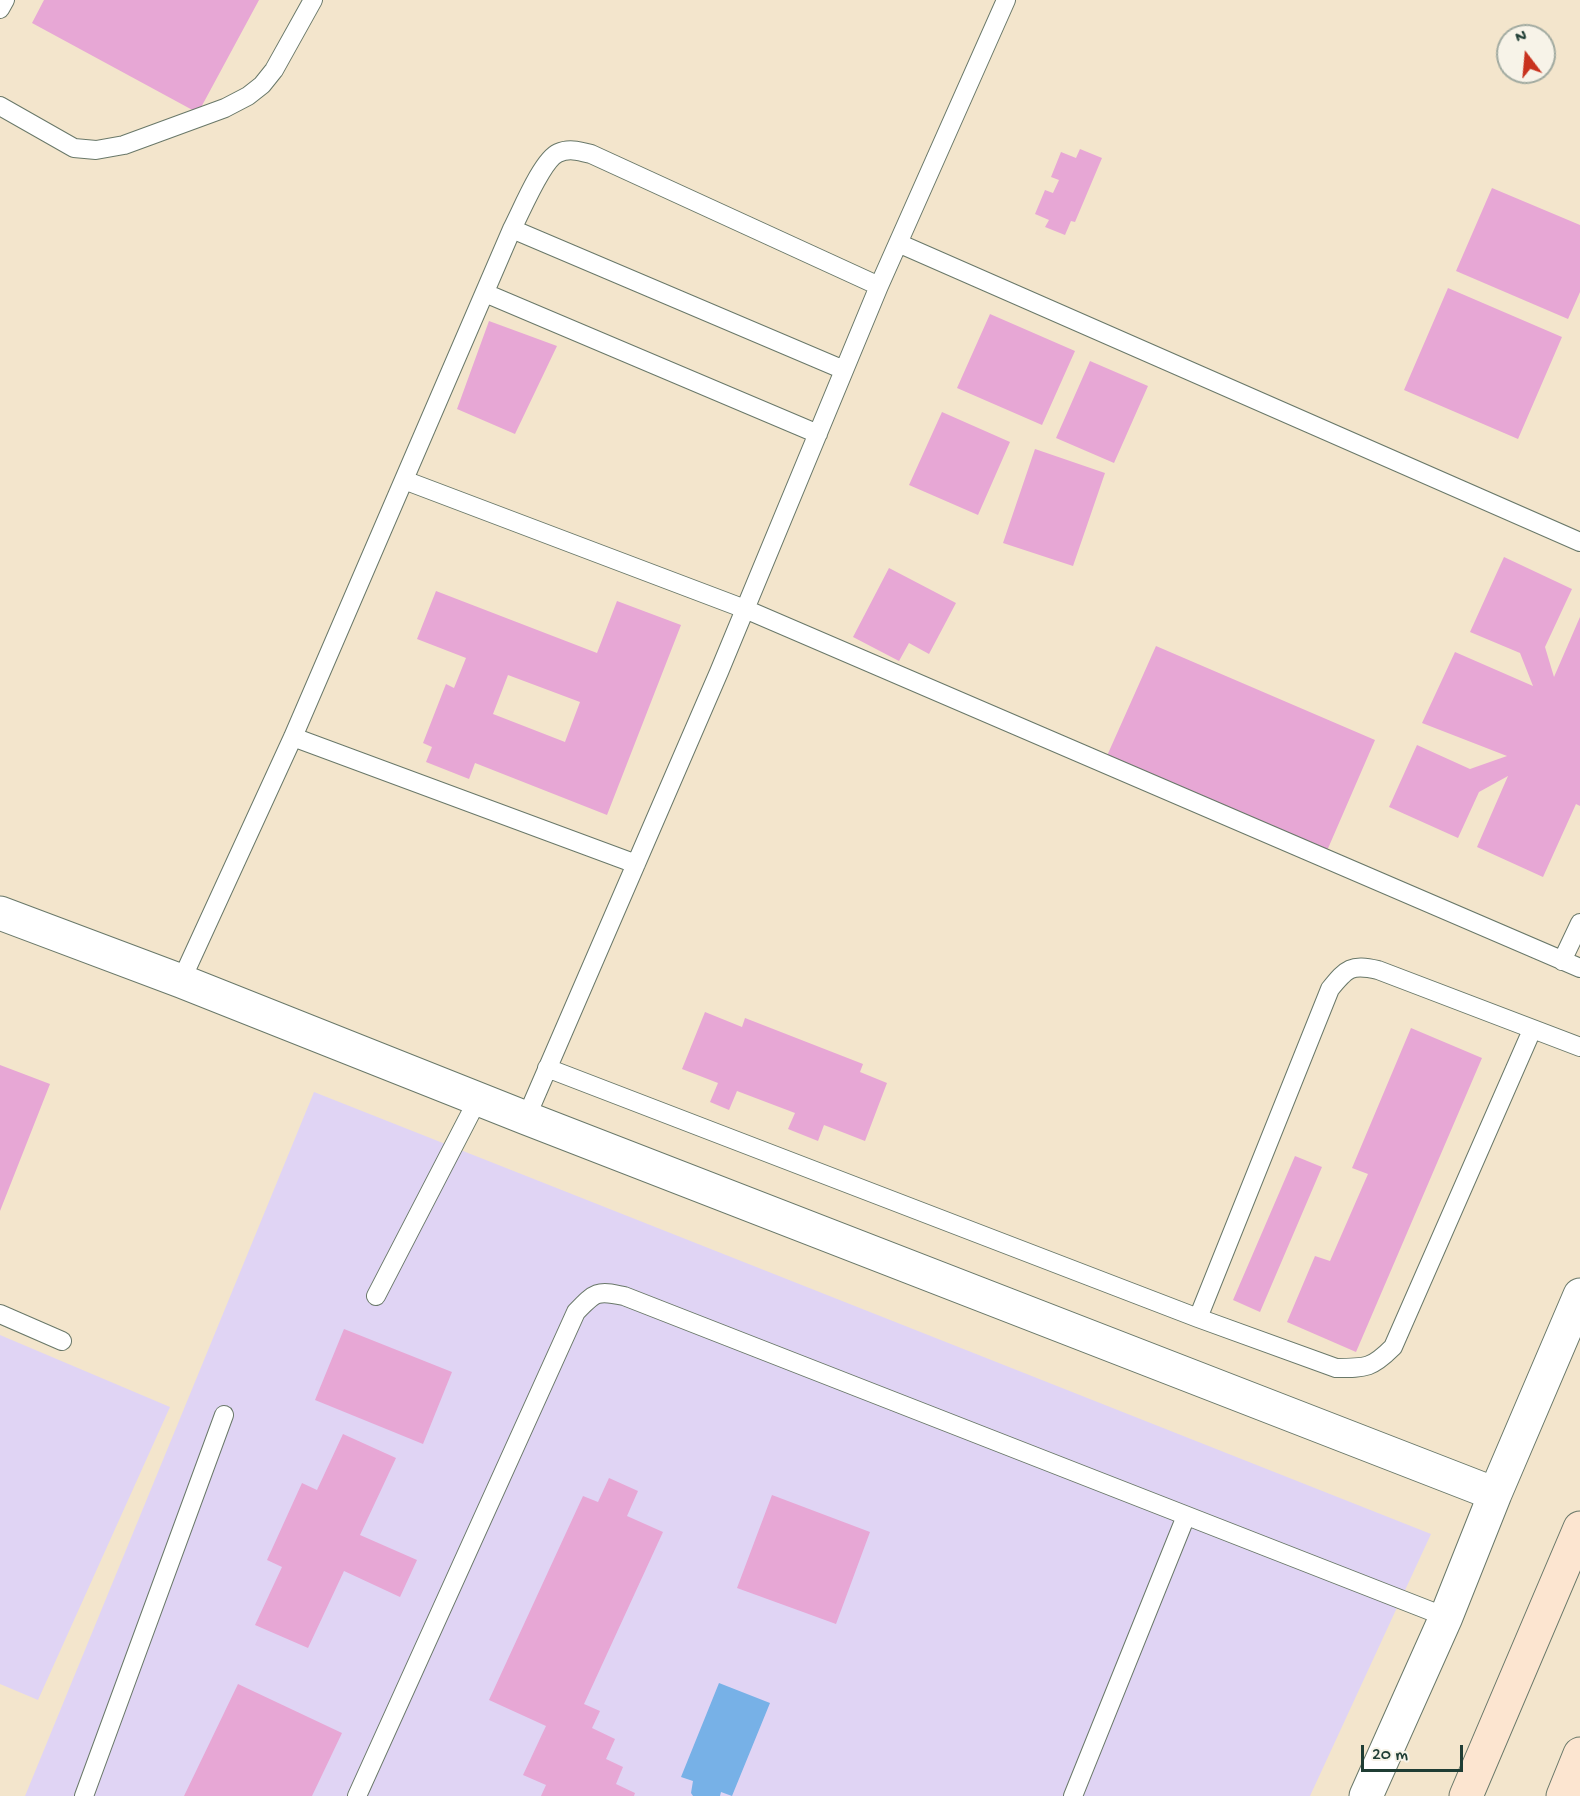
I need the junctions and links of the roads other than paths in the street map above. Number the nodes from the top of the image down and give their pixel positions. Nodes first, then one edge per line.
1 (5, 0) edge
2 (313, 0) edge
3 (1006, 0) edge
4 (0, 9) edge
5 (0, 106) edge
6 (512, 229) junction
7 (898, 243) junction
8 (879, 286) junction
9 (485, 294) junction
10 (844, 370) junction
11 (818, 434) junction
12 (404, 480) junction
13 (1580, 542) edge
14 (745, 609) junction
15 (293, 737) junction
16 (636, 864) junction
17 (0, 913) edge
18 (1580, 923) edge
19 (1562, 962) junction
20 (1580, 968) edge
21 (181, 981) junction
22 (1532, 1030) junction
23 (1580, 1047) edge
24 (547, 1068) junction
25 (478, 1099) junction
26 (526, 1118) junction
27 (1580, 1295) edge
28 (376, 1296) dead end
29 (0, 1314) edge
30 (1198, 1318) junction
31 (62, 1341) dead end
32 (224, 1415) dead end
33 (1495, 1494) junction
34 (1186, 1516) junction
35 (1580, 1528) edge
36 (1446, 1617) junction
37 (1580, 1754) edge
38 (84, 1796) edge
39 (357, 1796) edge
40 (1073, 1796) edge
41 (1366, 1796) edge
42 (1466, 1796) edge
43 (1563, 1796) edge

1 - 4 lane
2 - 5 lane
3 - 7 lane
6 - 8 lane
6 - 9 lane
6 - 10 lane
7 - 8 lane
7 - 13 lane
8 - 10 lane
9 - 11 lane
9 - 12 lane
10 - 11 lane
11 - 14 lane
12 - 14 lane
12 - 15 lane
14 - 16 lane
14 - 19 lane
15 - 16 lane
15 - 21 lane
16 - 24 lane
17 - 21 street
18 - 19 lane
19 - 20 lane
21 - 25 street
22 - 23 lane
22 - 30 lane
22 - 30 lane
24 - 26 lane
24 - 30 lane
25 - 26 street
25 - 28 lane
26 - 33 street
27 - 33 street
29 - 31 lane
32 - 38 lane
33 - 36 street
34 - 36 lane
34 - 39 lane
34 - 40 lane
35 - 42 main road
36 - 41 street
37 - 43 main road

